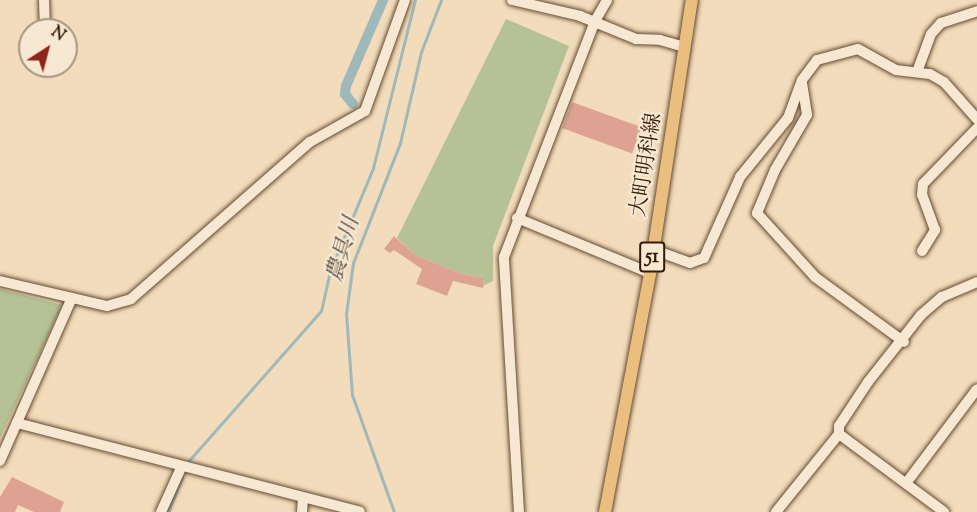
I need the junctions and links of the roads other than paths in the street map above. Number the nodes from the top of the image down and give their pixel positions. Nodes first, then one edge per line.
1 (44, 0) edge
2 (405, 0) edge
3 (512, 0) edge
4 (607, 0) edge
5 (692, 0) edge
6 (977, 11) edge
7 (45, 18) edge
8 (595, 21) junction
9 (686, 48) junction
10 (917, 72) junction
11 (802, 80) junction
12 (977, 119) edge
13 (977, 128) edge
14 (517, 218) junction
15 (655, 242) junction
16 (922, 251) dead end
17 (650, 273) junction
18 (0, 281) edge
19 (977, 282) edge
20 (72, 298) junction
21 (904, 342) junction
22 (977, 389) edge
23 (16, 423) junction
24 (839, 434) junction
25 (0, 461) edge
26 (181, 468) junction
27 (907, 482) junction
28 (303, 498) junction
29 (161, 512) edge
30 (302, 512) edge
31 (360, 512) edge
32 (519, 512) edge
33 (605, 512) edge
34 (776, 512) edge
35 (944, 512) edge

1 - 7 street
2 - 20 street
3 - 8 street
4 - 8 street
5 - 9 main road, 大町明科線 / 51
6 - 10 street
8 - 9 street
8 - 14 street
9 - 15 main road, 大町明科線 / 51
10 - 11 street
10 - 12 street
11 - 15 street
11 - 21 street
13 - 16 street
14 - 17 street
14 - 32 street
15 - 17 main road, 大町明科線 / 51
17 - 33 main road, 大町明科線 / 51
18 - 20 street
19 - 21 street
20 - 23 street
21 - 24 street
22 - 27 street
23 - 25 street
23 - 26 street
24 - 27 street
24 - 34 street
26 - 28 street
26 - 29 street
27 - 35 street
28 - 30 street
28 - 31 street

